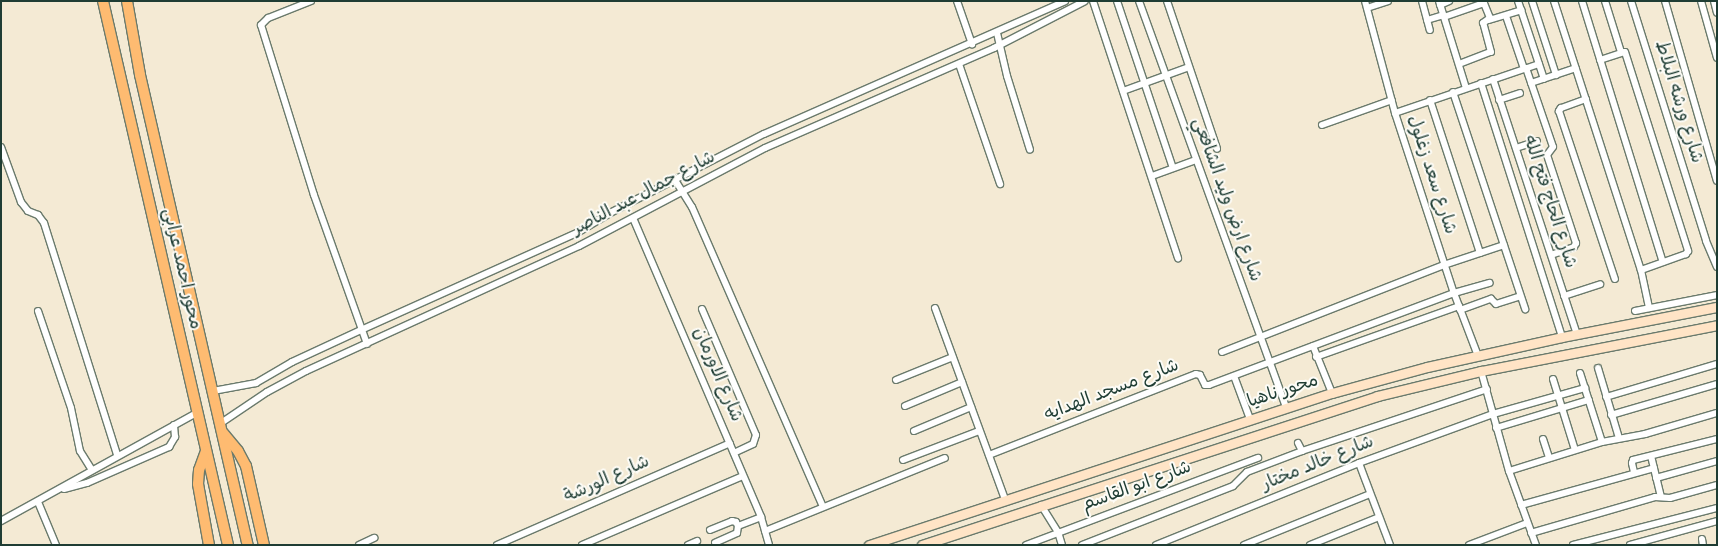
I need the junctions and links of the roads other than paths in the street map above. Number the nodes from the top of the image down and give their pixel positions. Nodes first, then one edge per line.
1 (103, 1) edge
2 (127, 1) edge
3 (312, 1) edge
4 (957, 1) edge
5 (1065, 1) edge
6 (1085, 1) edge
7 (1093, 1) edge
8 (1117, 1) edge
9 (1140, 1) edge
10 (1167, 1) edge
11 (1365, 1) edge
12 (1388, 1) edge
13 (1422, 1) edge
14 (1450, 1) edge
15 (1518, 1) edge
16 (1532, 1) edge
17 (1554, 1) edge
18 (1582, 1) edge
19 (1605, 1) edge
20 (1632, 1) edge
21 (1665, 1) edge
22 (1701, 1) edge
23 (1714, 1) edge
24 (1483, 2) edge
25 (1056, 3) edge
26 (1439, 3) edge
27 (1367, 8) junction
28 (1521, 10) junction
29 (1717, 12) edge
30 (1443, 16) junction
31 (1506, 16) junction
32 (1428, 20) junction
33 (1489, 20) junction
34 (1430, 30) dead end
35 (997, 32) junction
36 (972, 44) junction
37 (1001, 45) junction
38 (1623, 52) junction
39 (1717, 58) edge
40 (1600, 60) junction
41 (959, 64) junction
42 (1459, 64) junction
43 (1539, 64) junction
44 (1189, 67) junction
45 (1576, 68) junction
46 (1525, 69) junction
47 (1556, 75) junction
48 (1166, 76) junction
49 (1493, 79) junction
50 (1544, 79) junction
51 (1144, 83) junction
52 (1481, 83) junction
53 (1531, 83) junction
54 (1466, 88) junction
55 (1123, 91) junction
56 (1453, 92) junction
57 (1520, 93) dead end
58 (1586, 99) junction
59 (1392, 100) junction
60 (1430, 100) junction
61 (1500, 100) junction
62 (1395, 112) junction
63 (1322, 125) dead end
64 (1537, 141) dead end
65 (1, 147) edge
66 (1516, 148) junction
67 (1217, 149) dead end
68 (1030, 150) dead end
69 (1196, 160) junction
70 (1173, 168) junction
71 (1152, 176) junction
72 (675, 180) junction
73 (1717, 181) edge
74 (1000, 184) dead end
75 (682, 190) junction
76 (633, 218) junction
77 (1504, 244) junction
78 (1480, 252) junction
79 (1551, 255) junction
80 (1178, 258) dead end
81 (1663, 262) junction
82 (1444, 265) junction
83 (1717, 267) edge
84 (1641, 270) junction
85 (1615, 279) dead end
86 (1490, 283) dead end
87 (1600, 284) dead end
88 (1454, 293) junction
89 (1717, 295) edge
90 (1520, 296) junction
91 (1564, 296) junction
92 (935, 308) dead end
93 (1459, 308) junction
94 (1649, 308) junction
95 (1717, 308) edge
96 (702, 309) dead end
97 (1525, 309) dead end
98 (38, 311) dead end
99 (1634, 311) dead end
100 (1717, 325) edge
101 (362, 332) junction
102 (1577, 334) junction
103 (1260, 337) junction
104 (1562, 337) junction
105 (366, 343) junction
106 (1313, 346) junction
107 (1222, 352) dead end
108 (1478, 356) junction
109 (952, 357) junction
110 (1316, 357) junction
111 (1269, 363) junction
112 (1717, 364) edge
113 (1598, 368) dead end
114 (1481, 371) junction
115 (1580, 373) dead end
116 (1234, 376) junction
117 (1553, 379) dead end
118 (896, 380) dead end
119 (962, 382) junction
120 (1717, 384) edge
121 (1585, 388) junction
122 (1486, 389) junction
123 (214, 391) junction
124 (1332, 393) junction
125 (1558, 395) junction
126 (1606, 397) junction
127 (1589, 400) junction
128 (905, 406) dead end
129 (971, 407) junction
130 (1286, 408) junction
131 (1562, 408) junction
132 (197, 413) junction
133 (1717, 413) edge
134 (1493, 414) junction
135 (1611, 415) junction
136 (1250, 419) junction
137 (174, 425) junction
138 (222, 428) junction
139 (1496, 428) junction
140 (914, 431) dead end
141 (979, 431) junction
142 (1618, 438) junction
143 (1543, 439) dead end
144 (1717, 439) edge
145 (1602, 442) junction
146 (730, 443) junction
147 (1298, 443) dead end
148 (1575, 450) junction
149 (206, 451) junction
150 (1302, 451) junction
151 (734, 453) junction
152 (989, 454) junction
153 (118, 455) junction
154 (1651, 456) junction
155 (945, 458) dead end
156 (1258, 458) dead end
157 (1548, 458) junction
158 (903, 460) dead end
159 (1717, 461) edge
160 (1359, 463) junction
161 (1654, 468) junction
162 (92, 470) junction
163 (1509, 471) junction
164 (1634, 472) junction
165 (744, 476) junction
166 (1656, 478) junction
167 (1717, 485) edge
168 (60, 489) junction
169 (1370, 494) junction
170 (1661, 497) junction
171 (1004, 499) junction
172 (38, 502) junction
173 (1041, 505) junction
174 (1521, 505) junction
175 (823, 507) junction
176 (1717, 508) edge
177 (761, 517) junction
178 (1379, 517) junction
179 (1717, 520) edge
180 (1, 521) edge
181 (1527, 523) junction
182 (738, 526) junction
183 (710, 530) dead end
184 (765, 531) junction
185 (1058, 532) junction
186 (1531, 533) junction
187 (374, 538) dead end
188 (697, 541) dead end
189 (715, 543) dead end
190 (1387, 544) edge
191 (56, 545) edge
192 (209, 545) edge
193 (228, 545) edge
194 (248, 545) edge
195 (264, 545) edge
196 (359, 545) edge
197 (497, 545) edge
198 (582, 545) edge
199 (688, 545) edge
200 (769, 545) edge
201 (869, 545) edge
202 (922, 545) edge
203 (1026, 545) edge
204 (1062, 545) edge
205 (1082, 545) edge
206 (1156, 545) edge
207 (1244, 545) edge
208 (1310, 545) edge
209 (1469, 545) edge
210 (1536, 545) edge
211 (1573, 545) edge
212 (1630, 545) edge

1 - 132 main road, محور احمد عرابى
2 - 123 main road, محور احمد عرابى
3 - 101 street
4 - 36 street
5 - 25 street, شارع جمال عبد الناصر
6 - 37 street, شارع جمال عبد الناصر
7 - 55 street
8 - 51 street
9 - 48 street, شارع ارض وليد الشافعي
10 - 44 street
11 - 27 street, شارع سعد زغلول
12 - 27 street
13 - 32 street
14 - 26 street
15 - 28 street
16 - 47 street
17 - 45 street
18 - 40 street
19 - 38 street
20 - 83 street, شارع ورشه البلاط
21 - 73 street
22 - 39 street
23 - 29 street
24 - 30 street
24 - 33 street
25 - 35 street, شارع جمال عبد الناصر
26 - 30 street
27 - 59 street, شارع سعد زغلول
28 - 31 street
28 - 43 street
30 - 32 street
30 - 42 street
31 - 33 street
31 - 46 street
32 - 34 street
33 - 42 street
35 - 36 street, شارع جمال عبد الناصر
35 - 37 street
36 - 72 street, شارع جمال عبد الناصر
37 - 41 street, شارع جمال عبد الناصر
37 - 68 street
38 - 40 street
38 - 81 street
40 - 81 street
41 - 74 street
41 - 75 street, شارع جمال عبد الناصر
42 - 54 street
43 - 46 street
43 - 50 street
44 - 48 street
44 - 67 street
45 - 47 street
45 - 58 street
46 - 49 street
46 - 53 street
47 - 50 street
48 - 51 street
48 - 69 street, شارع ارض وليد الشافعي
49 - 52 street
49 - 61 street, شارع الحاج فتح الله
50 - 53 street
51 - 55 street
51 - 70 street
52 - 54 street
52 - 104 street
53 - 79 street
54 - 56 street
55 - 71 street
56 - 60 street
56 - 77 street
57 - 61 street
58 - 84 street
58 - 85 street
59 - 62 street, شارع سعد زغلول
59 - 63 street
60 - 62 street
60 - 78 street
61 - 66 street, شارع الحاج فتح الله
62 - 82 street, شارع سعد زغلول
64 - 66 street
65 - 153 street
66 - 79 street, شارع الحاج فتح الله
69 - 70 street
69 - 103 street, شارع ارض وليد الشافعي
70 - 71 street
71 - 80 street
72 - 75 street
72 - 101 street, شارع جمال عبد الناصر
75 - 76 street, شارع جمال عبد الناصر
75 - 175 street
76 - 105 street, شارع جمال عبد الناصر
76 - 146 street, شارع الاورمان
77 - 78 street
77 - 90 street
78 - 82 street
79 - 91 street, شارع الحاج فتح الله
81 - 84 street
82 - 88 street, شارع سعد زغلول
82 - 103 street
84 - 94 street
86 - 88 street, شارع مسجد الهدايه
87 - 91 street
88 - 93 street, شارع سعد زغلول
88 - 106 street, شارع مسجد الهدايه
89 - 94 street
90 - 93 street
90 - 97 street
91 - 102 street, شارع الحاج فتح الله
92 - 109 street
93 - 108 street, شارع سعد زغلول
93 - 110 street
94 - 99 street
95 - 102 main road, محور ناهيا
96 - 151 street
98 - 162 street
100 - 114 main road, محور ناهيا
101 - 105 street
101 - 123 street, شارع جمال عبد الناصر
102 - 104 main road, محور ناهيا
103 - 107 street
103 - 111 street, شارع ارض وليد الشافعي
104 - 108 main road, محور ناهيا
105 - 138 street, شارع جمال عبد الناصر
106 - 110 street
106 - 111 street, شارع مسجد الهدايه
108 - 114 main road
108 - 124 main road, محور ناهيا
109 - 118 street
109 - 119 street
110 - 124 street
111 - 116 street, شارع مسجد الهدايه
111 - 130 street, شارع ارض وليد الشافعي
112 - 126 street
113 - 126 street
114 - 122 street
114 - 173 main road, محور ناهيا
115 - 121 street
116 - 136 street
116 - 152 street, شارع مسجد الهدايه
117 - 125 street
119 - 128 street
119 - 129 street
120 - 135 street
121 - 125 street, شارع خالد مختار
121 - 127 street
122 - 134 street
122 - 150 street
123 - 138 main road, محور احمد عرابى
124 - 130 main road, محور ناهيا
125 - 131 street
125 - 134 street, شارع خالد مختار
126 - 135 street
127 - 131 street
127 - 145 street
129 - 140 street
129 - 141 street
130 - 136 main road, محور ناهيا
131 - 139 street
131 - 148 street
132 - 137 street
132 - 149 main road, محور احمد عرابى
133 - 142 street
134 - 139 street
134 - 160 street, شارع خالد مختار
135 - 142 street
136 - 171 main road, محور ناهيا
137 - 153 street
137 - 168 street
138 - 194 main road, محور احمد عرابى
138 - 195 main road
139 - 163 street
141 - 152 street
141 - 158 street
142 - 145 street
143 - 157 street
144 - 154 street
145 - 148 street
146 - 151 street, شارع الاورمان
146 - 197 street, شارع الورشة
147 - 150 street
148 - 157 street
149 - 192 main road
149 - 193 main road, محور احمد عرابى
150 - 205 street
151 - 165 street, شارع الاورمان
152 - 171 street
153 - 162 street
154 - 161 street
154 - 164 street
155 - 175 street
156 - 185 street, شارع ابو القاسم
157 - 163 street
159 - 166 street
160 - 169 street
160 - 206 street, شارع خالد مختار
161 - 164 street
161 - 166 street
162 - 168 street
163 - 174 street
164 - 174 street
165 - 177 street, شارع الاورمان
165 - 198 street
166 - 170 street
167 - 170 street
168 - 172 street
169 - 178 street
169 - 207 street
170 - 186 street
171 - 201 main road, محور ناهيا
172 - 180 street
172 - 191 street
173 - 185 street
173 - 202 main road, محور ناهيا
174 - 181 street
175 - 184 street
176 - 211 street
177 - 182 street
177 - 184 street, شارع الاورمان
178 - 190 street
178 - 208 street
179 - 212 street
181 - 186 street
181 - 209 street
182 - 183 street
182 - 189 street
184 - 200 street, شارع الاورمان
185 - 203 street, شارع ابو القاسم
185 - 204 street
186 - 210 street
187 - 196 street
188 - 199 street

